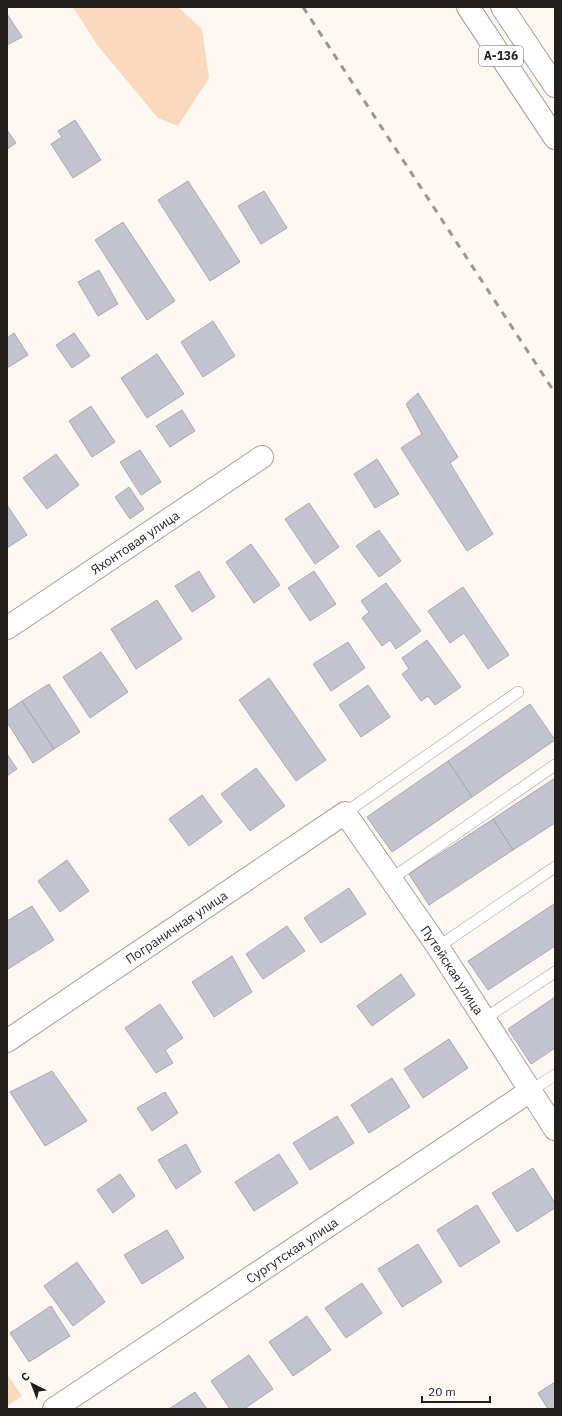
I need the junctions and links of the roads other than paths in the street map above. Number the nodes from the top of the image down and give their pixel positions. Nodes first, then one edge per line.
1 (468, 7) edge
2 (502, 7) edge
3 (555, 86) edge
4 (555, 138) edge
5 (262, 457) dead end
6 (7, 628) edge
7 (518, 692) dead end
8 (555, 765) edge
9 (345, 813) junction
10 (555, 867) edge
11 (390, 879) junction
12 (438, 947) junction
13 (555, 972) edge
14 (484, 1019) junction
15 (7, 1041) edge
16 (555, 1075) edge
17 (530, 1091) junction
18 (555, 1129) edge
19 (54, 1409) edge

1 - 4 main road, А-136
2 - 3 main road, А-136
5 - 6 main road, Яхонтовая улица
7 - 9 lane
8 - 11 lane
9 - 11 main road, Путейская улица
9 - 15 main road, Пограничная улица
10 - 12 lane
11 - 12 main road, Путейская улица
12 - 14 main road, Путейская улица
13 - 14 lane
14 - 17 main road, Путейская улица
16 - 17 lane
17 - 18 main road, Путейская улица
17 - 19 main road, Сургутская улица

